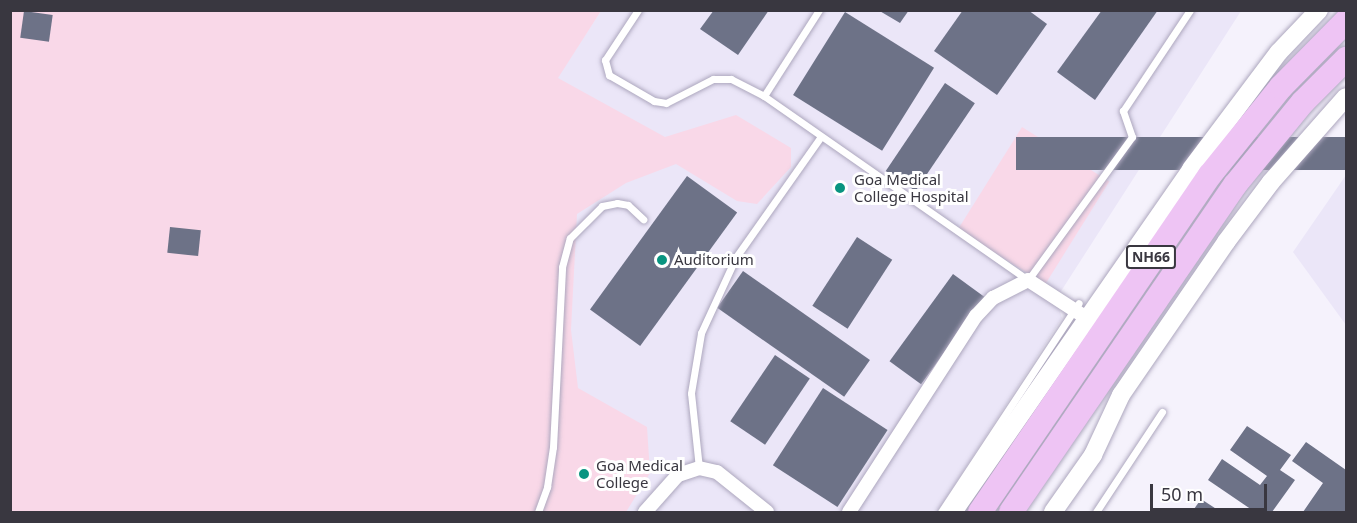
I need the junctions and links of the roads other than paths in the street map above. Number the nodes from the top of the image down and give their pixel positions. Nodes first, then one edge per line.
1 (638, 10) edge
2 (819, 10) edge
3 (1190, 10) edge
4 (1319, 10) edge
5 (1347, 21) edge
6 (1347, 59) edge
7 (764, 96) junction
8 (1347, 97) edge
9 (820, 138) junction
10 (644, 219) dead end
11 (1028, 280) junction
12 (1080, 311) junction
13 (1162, 412) dead end
14 (699, 468) junction
15 (538, 513) edge
16 (645, 513) edge
17 (767, 513) edge
18 (849, 513) edge
19 (941, 513) edge
20 (953, 513) edge
21 (980, 513) edge
22 (1011, 513) edge
23 (1053, 513) edge
24 (1096, 513) edge

1 - 7 lane
2 - 7 lane
3 - 11 lane
4 - 12 street
5 - 21 highway, NH66
6 - 22 highway, NH66
7 - 9 lane
8 - 23 street
9 - 11 lane
9 - 14 lane
10 - 15 lane
11 - 12 street
11 - 18 street
12 - 19 lane
12 - 20 street
13 - 24 lane
14 - 16 street
14 - 17 street

